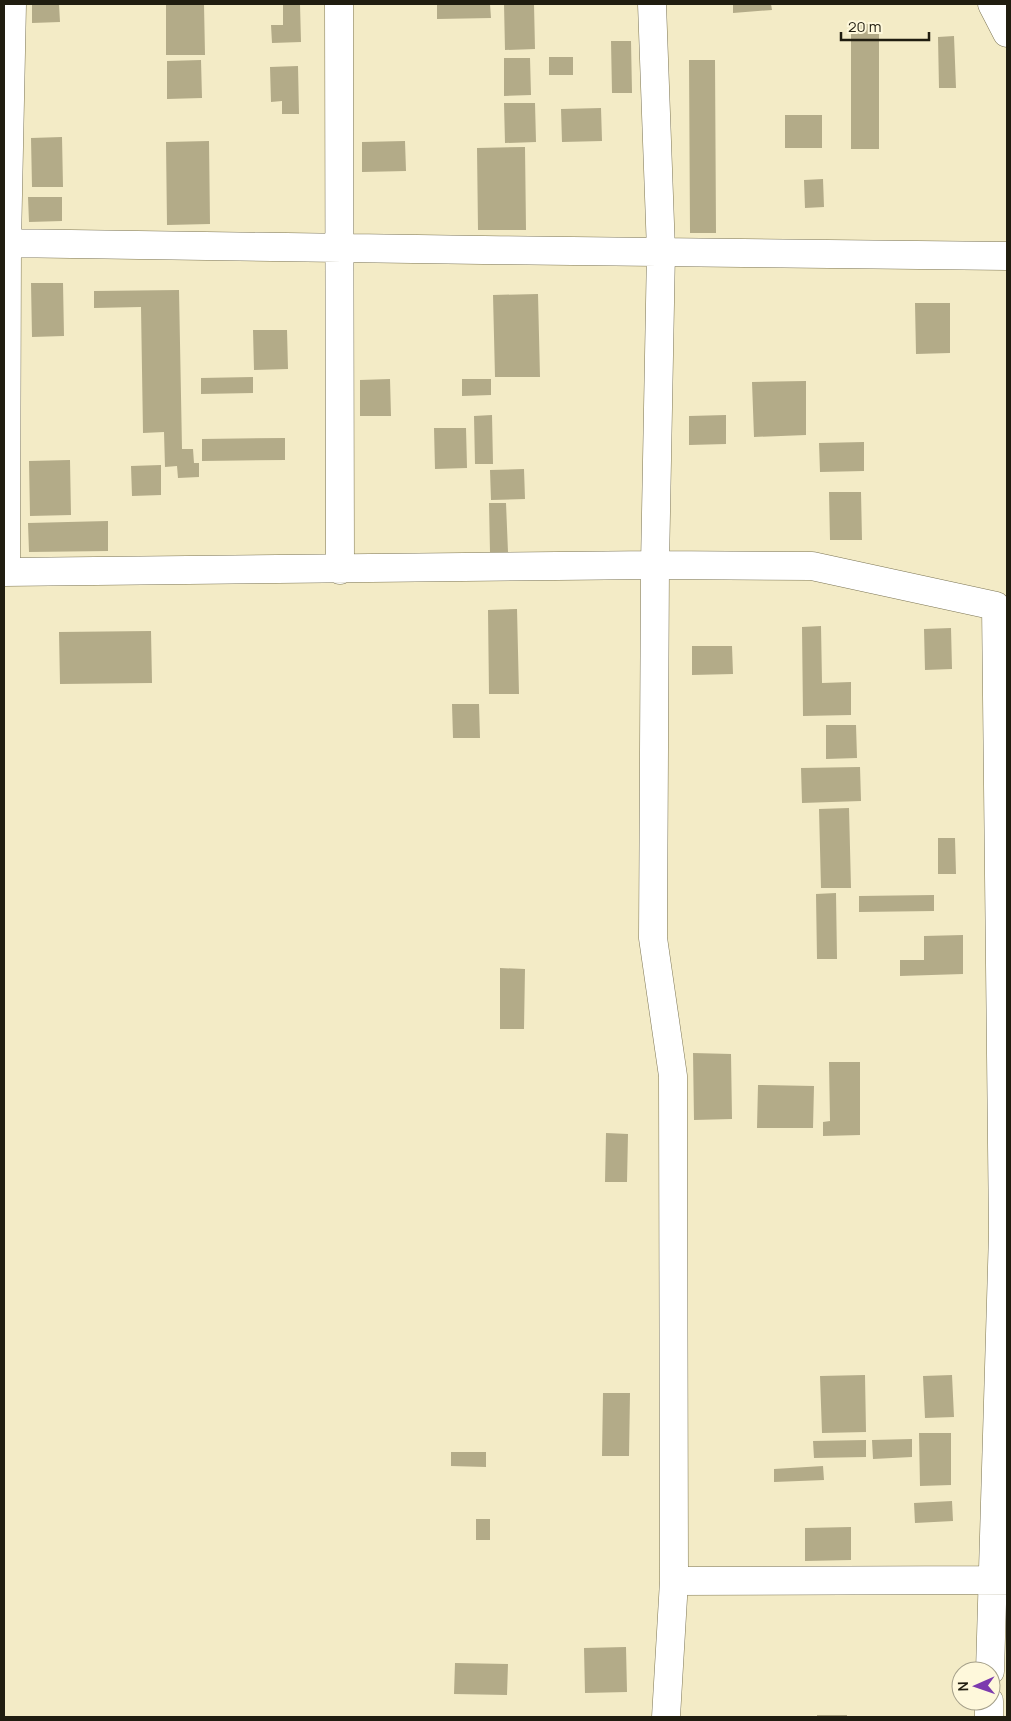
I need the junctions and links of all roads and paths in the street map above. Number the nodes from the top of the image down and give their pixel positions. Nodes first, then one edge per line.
1 (12, 4) edge
2 (339, 4) edge
3 (652, 4) edge
4 (992, 4) edge
5 (1007, 33) edge
6 (5, 243) edge
7 (340, 250) junction
8 (661, 251) junction
9 (1007, 256) edge
10 (655, 565) junction
11 (340, 570) junction
12 (5, 572) edge
13 (1004, 1355) edge
14 (1001, 1580) edge
15 (674, 1581) junction
16 (991, 1661) edge
17 (666, 1717) edge

1 - 6 street
2 - 7 street
3 - 8 street
4 - 5 street
6 - 7 street
6 - 12 street
7 - 8 street
7 - 11 street
8 - 9 street
8 - 10 street
10 - 11 street
10 - 13 street
10 - 15 street
11 - 12 street
13 - 14 street
14 - 15 street
14 - 16 street
15 - 17 street

